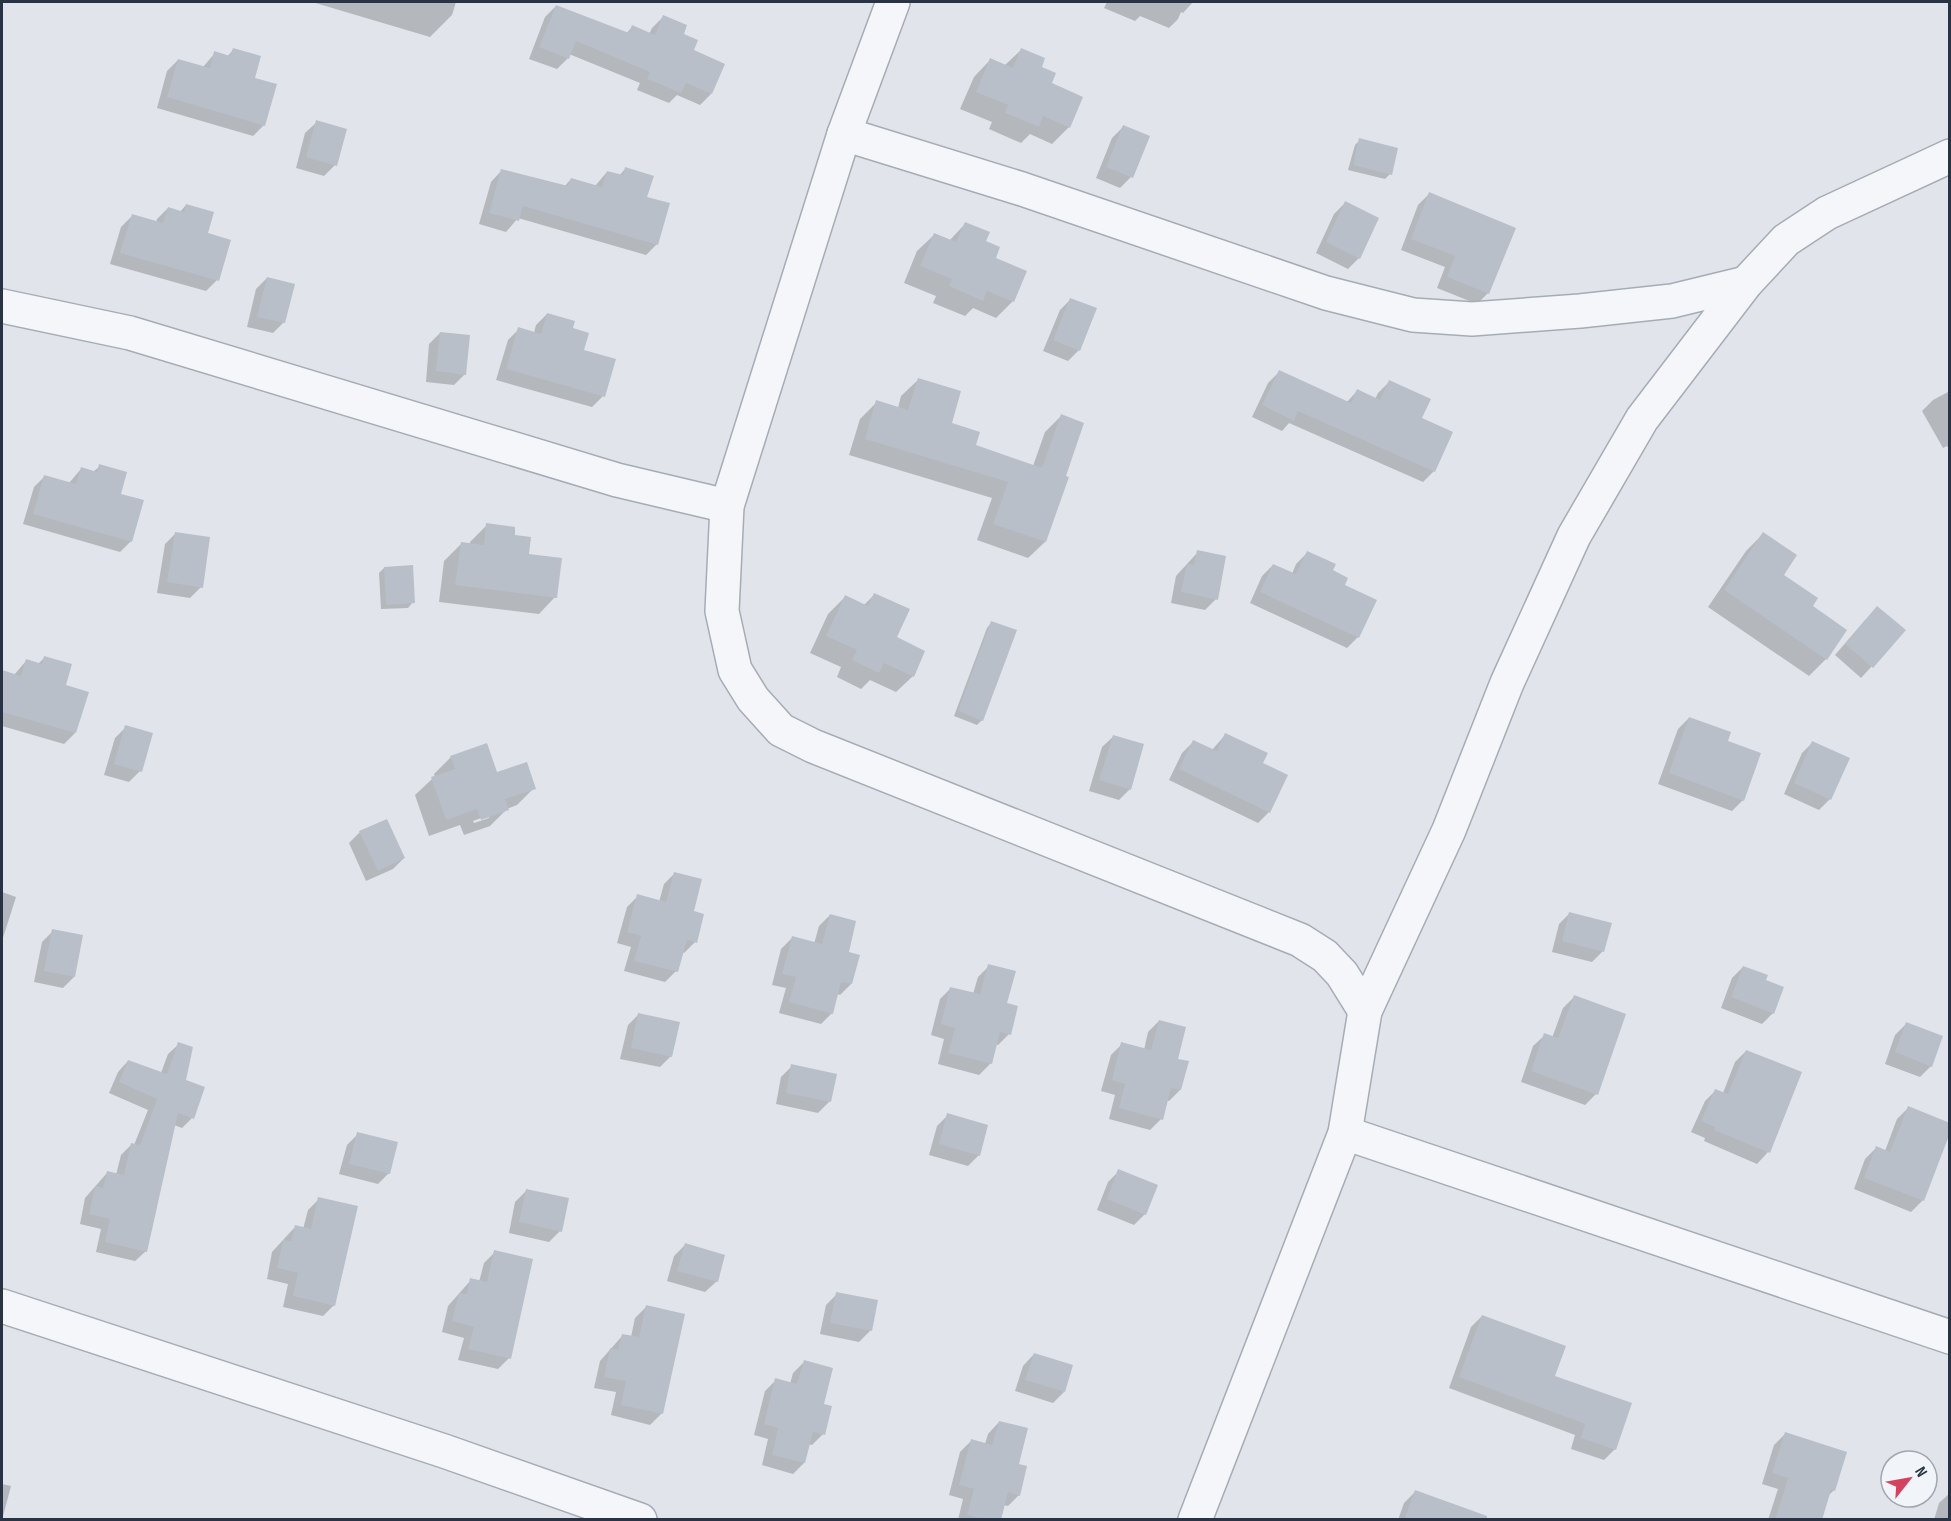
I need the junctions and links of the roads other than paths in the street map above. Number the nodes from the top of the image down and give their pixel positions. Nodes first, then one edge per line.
1 (893, 2) edge
2 (844, 134) junction
3 (1950, 156) edge
4 (1746, 283) junction
5 (2, 306) edge
6 (727, 506) junction
7 (1365, 1011) junction
8 (1345, 1134) junction
9 (2, 1306) edge
10 (1950, 1337) edge
11 (640, 1520) edge
12 (1195, 1520) edge

1 - 2 street
2 - 4 street
2 - 6 street
3 - 4 street
4 - 7 street
5 - 6 street
6 - 7 street
7 - 8 street
8 - 10 street
8 - 12 street
9 - 11 street

